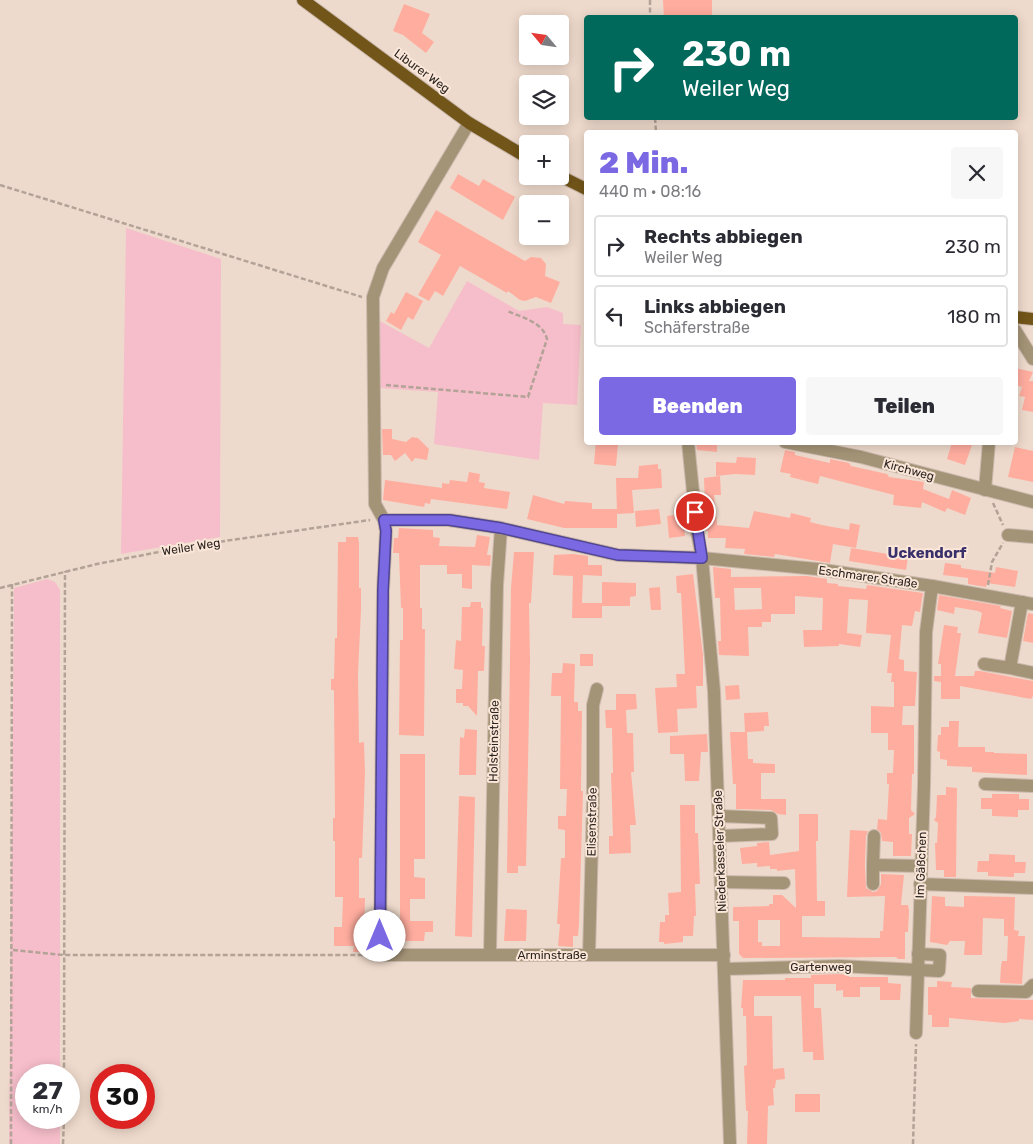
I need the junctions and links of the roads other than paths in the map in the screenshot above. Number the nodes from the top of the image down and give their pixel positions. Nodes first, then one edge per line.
1 (303, 0) edge
2 (469, 123) junction
3 (519, 153) edge
4 (569, 180) edge
5 (584, 188) edge
6 (1018, 317) edge
7 (1033, 319) edge
8 (1018, 335) edge
9 (1033, 359) edge
10 (688, 445) edge
11 (800, 445) edge
12 (989, 445) edge
13 (989, 491) junction
14 (1033, 502) edge
15 (384, 520) junction
16 (501, 528) junction
17 (1008, 535) road end
18 (1033, 537) edge
19 (702, 558) junction
20 (932, 586) junction
21 (1028, 603) edge
22 (984, 664) dead end
23 (1010, 668) junction
24 (1033, 673) edge
25 (597, 689) dead end
26 (985, 784) dead end
27 (1033, 786) edge
28 (719, 816) junction
29 (720, 836) junction
30 (874, 836) dead end
31 (874, 865) junction
32 (921, 866) junction
33 (722, 882) junction
34 (784, 883) dead end
35 (873, 884) dead end
36 (920, 884) junction
37 (1033, 888) edge
38 (490, 954) junction
39 (918, 954) junction
40 (589, 955) junction
41 (724, 955) junction
42 (724, 969) junction
43 (917, 971) junction
44 (1030, 988) edge
45 (978, 991) dead end
46 (916, 1033) road end
47 (730, 1144) edge

1 - 2 main road, Liburer Weg
2 - 3 main road, Liburer Weg
2 - 15 street
4 - 5 main road
6 - 7 main road
8 - 9 street
10 - 19 street, Niederkasseler Straße
11 - 13 street, Kirchweg
12 - 13 street
13 - 14 street, Kirchweg
15 - 16 street
15 - 38 street, Arminstraße
16 - 19 street
16 - 38 street, Holsteinstraße
17 - 18 street
19 - 20 street, Eschmarer Straße
19 - 28 street, Niederkasseler Straße
20 - 21 street, Eschmarer Straße
20 - 32 street, Im Gäßchen
21 - 23 street
22 - 23 street
23 - 24 street
25 - 40 street, Elisenstraße
26 - 27 street
28 - 29 street, Niederkasseler Straße
28 - 29 street
29 - 33 street, Niederkasseler Straße
30 - 31 street
31 - 32 street
31 - 35 street
32 - 36 street, Im Gäßchen
33 - 34 street
33 - 41 street, Niederkasseler Straße
36 - 37 street
36 - 39 street, Im Gäßchen
38 - 40 street, Arminstraße
39 - 43 street, Im Gäßchen
39 - 43 street, Gartenweg
40 - 41 street, Arminstraße
41 - 42 street, Niederkasseler Straße
42 - 43 street, Gartenweg
42 - 47 street, Niederkasseler Straße
43 - 46 street, Im Gäßchen
44 - 45 street

